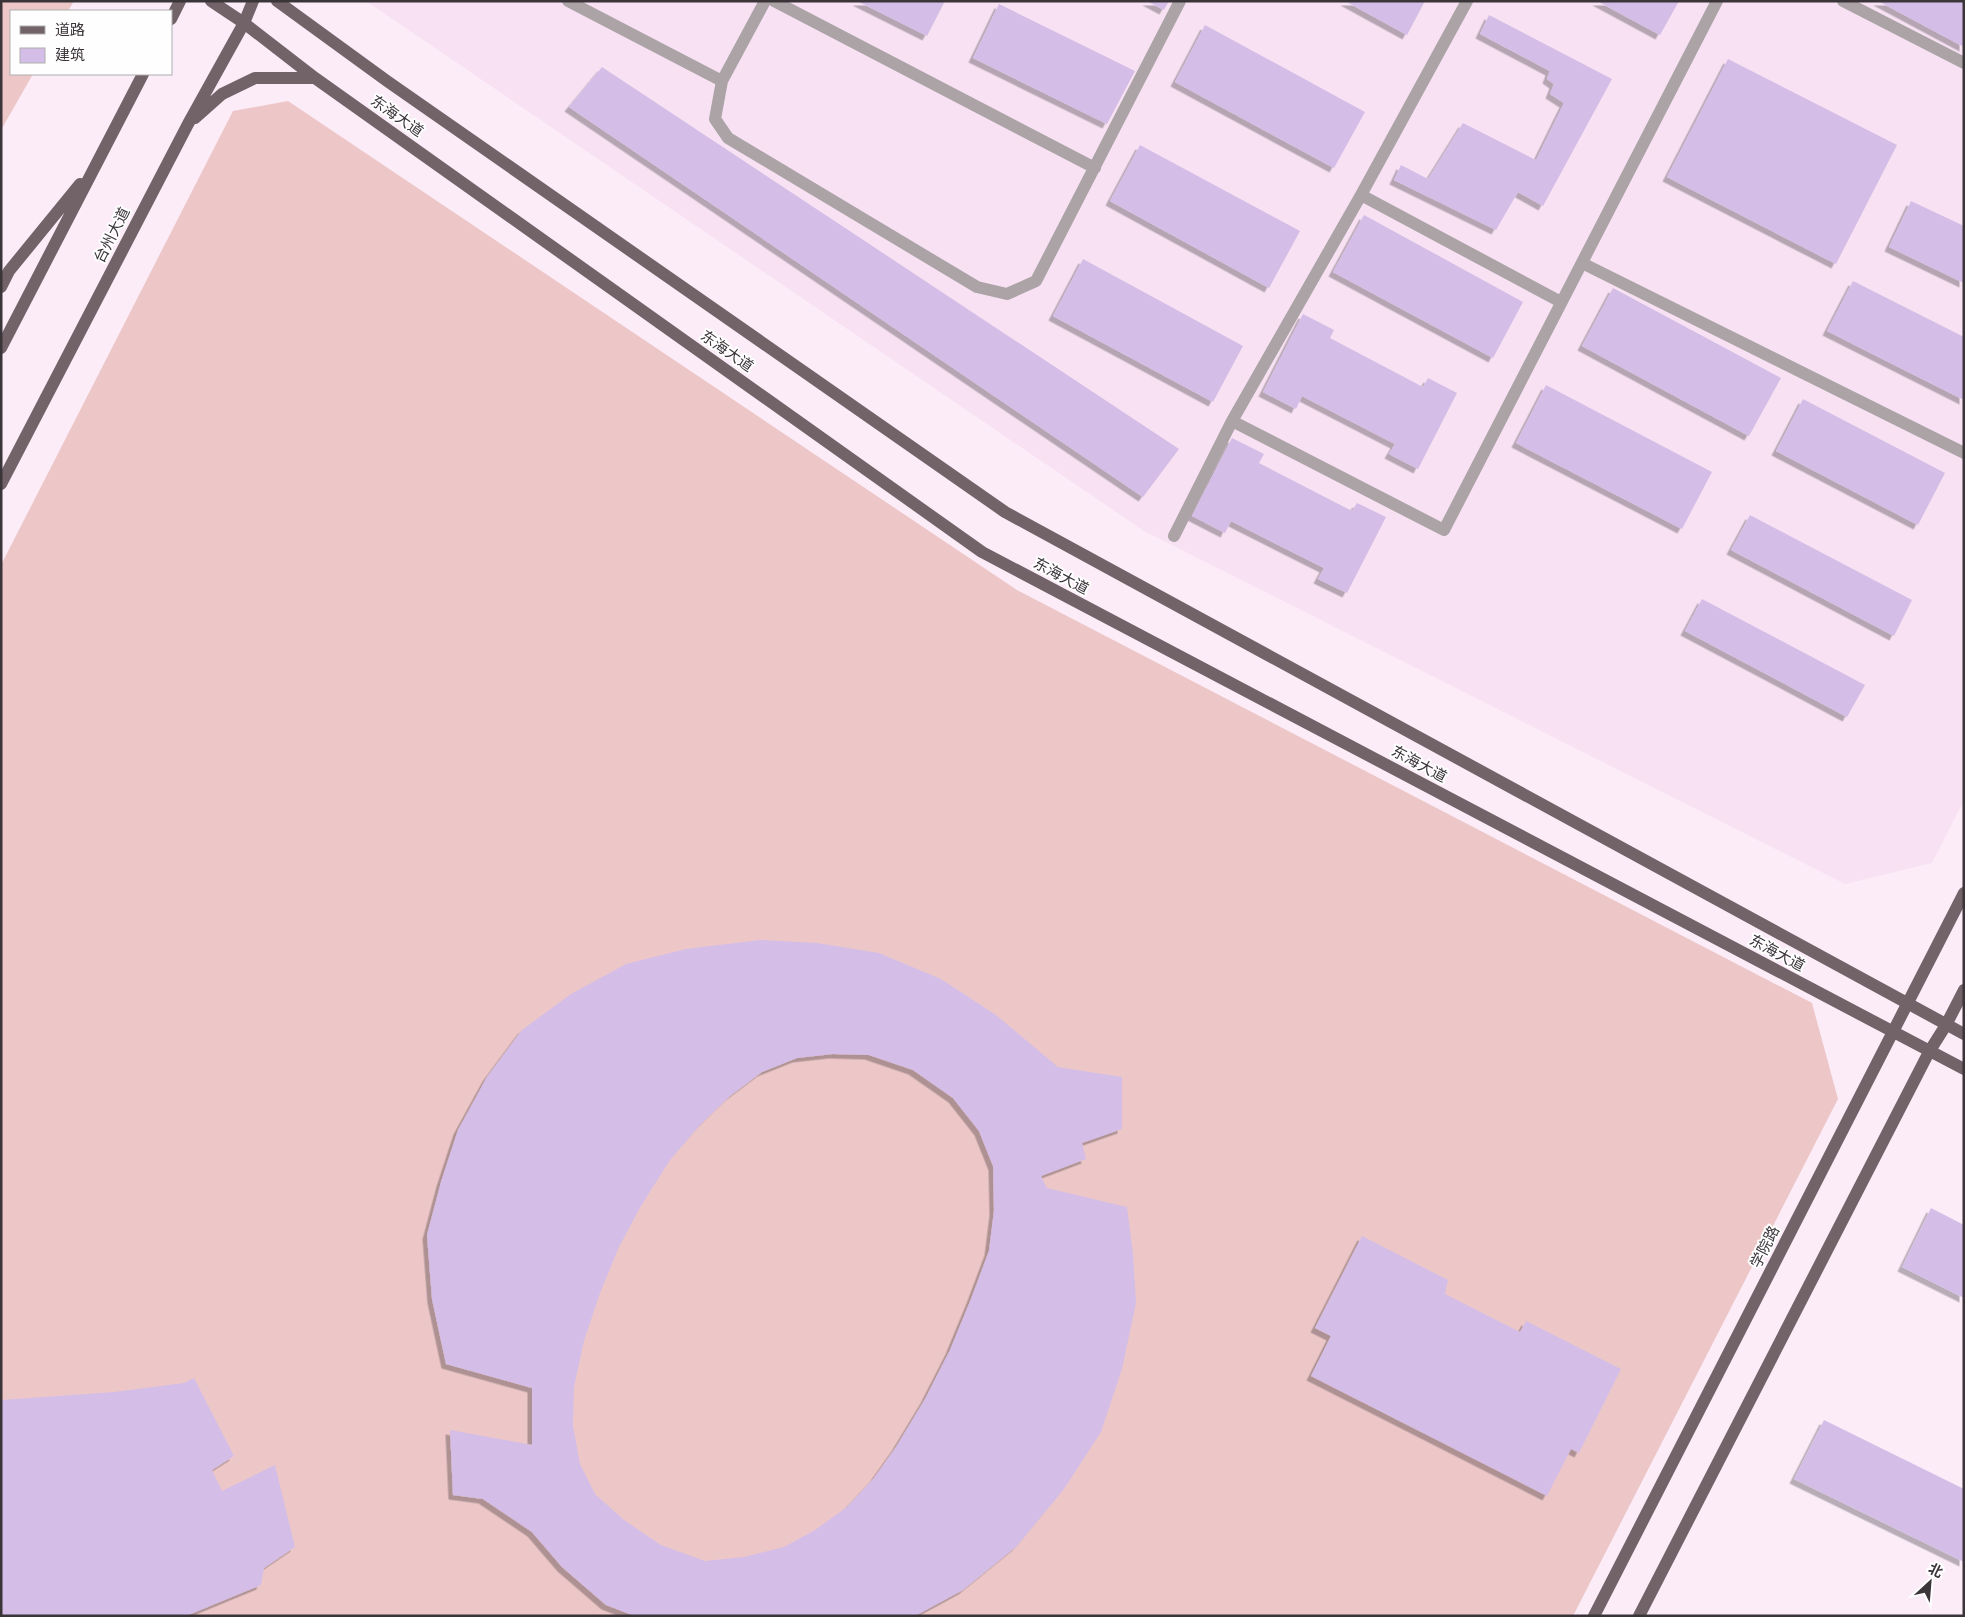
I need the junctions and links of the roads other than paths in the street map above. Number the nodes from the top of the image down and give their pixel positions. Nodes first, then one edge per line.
1 (180, 1) edge
2 (211, 1) edge
3 (253, 1) edge
4 (277, 1) edge
5 (568, 1) edge
6 (765, 1) edge
7 (774, 1) edge
8 (1180, 1) edge
9 (1467, 1) edge
10 (1717, 1) edge
11 (1843, 1) edge
12 (172, 17) edge
13 (244, 23) junction
14 (1964, 63) edge
15 (142, 75) edge
16 (316, 78) junction
17 (722, 81) junction
18 (188, 124) junction
19 (97, 162) junction
20 (1095, 168) junction
21 (1361, 195) junction
22 (1582, 263) junction
23 (1, 287) edge
24 (1561, 302) junction
25 (1, 348) edge
26 (1232, 421) junction
27 (1964, 452) edge
28 (1, 484) edge
29 (1174, 536) dead end
30 (1964, 893) edge
31 (1964, 990) edge
32 (1907, 1005) junction
33 (1946, 1025) junction
34 (1893, 1033) junction
35 (1964, 1034) edge
36 (1929, 1052) junction
37 (1964, 1069) edge
38 (1594, 1616) edge
39 (1639, 1616) edge

1 - 12 main road
2 - 13 main road, 东海大道
3 - 13 main road, 台州大道
4 - 32 main road, 东海大道
5 - 17 lane
6 - 17 lane
7 - 20 lane
8 - 20 lane
9 - 21 lane
10 - 22 lane
11 - 14 lane
13 - 16 main road, 东海大道
13 - 18 main road, 台州大道
15 - 19 main road
16 - 18 main road
16 - 34 main road, 东海大道
17 - 20 lane
18 - 28 main road, 台州大道
19 - 23 main road
19 - 25 main road
21 - 24 lane
21 - 26 lane
22 - 24 lane
22 - 27 lane
24 - 26 lane
26 - 29 lane
30 - 32 main road, 学院路
31 - 33 main road
32 - 33 main road, 东海大道
32 - 34 main road, 学院路
33 - 35 main road, 东海大道
33 - 36 main road
34 - 36 main road, 东海大道
34 - 38 main road, 学院路
36 - 37 main road, 东海大道
36 - 39 main road

